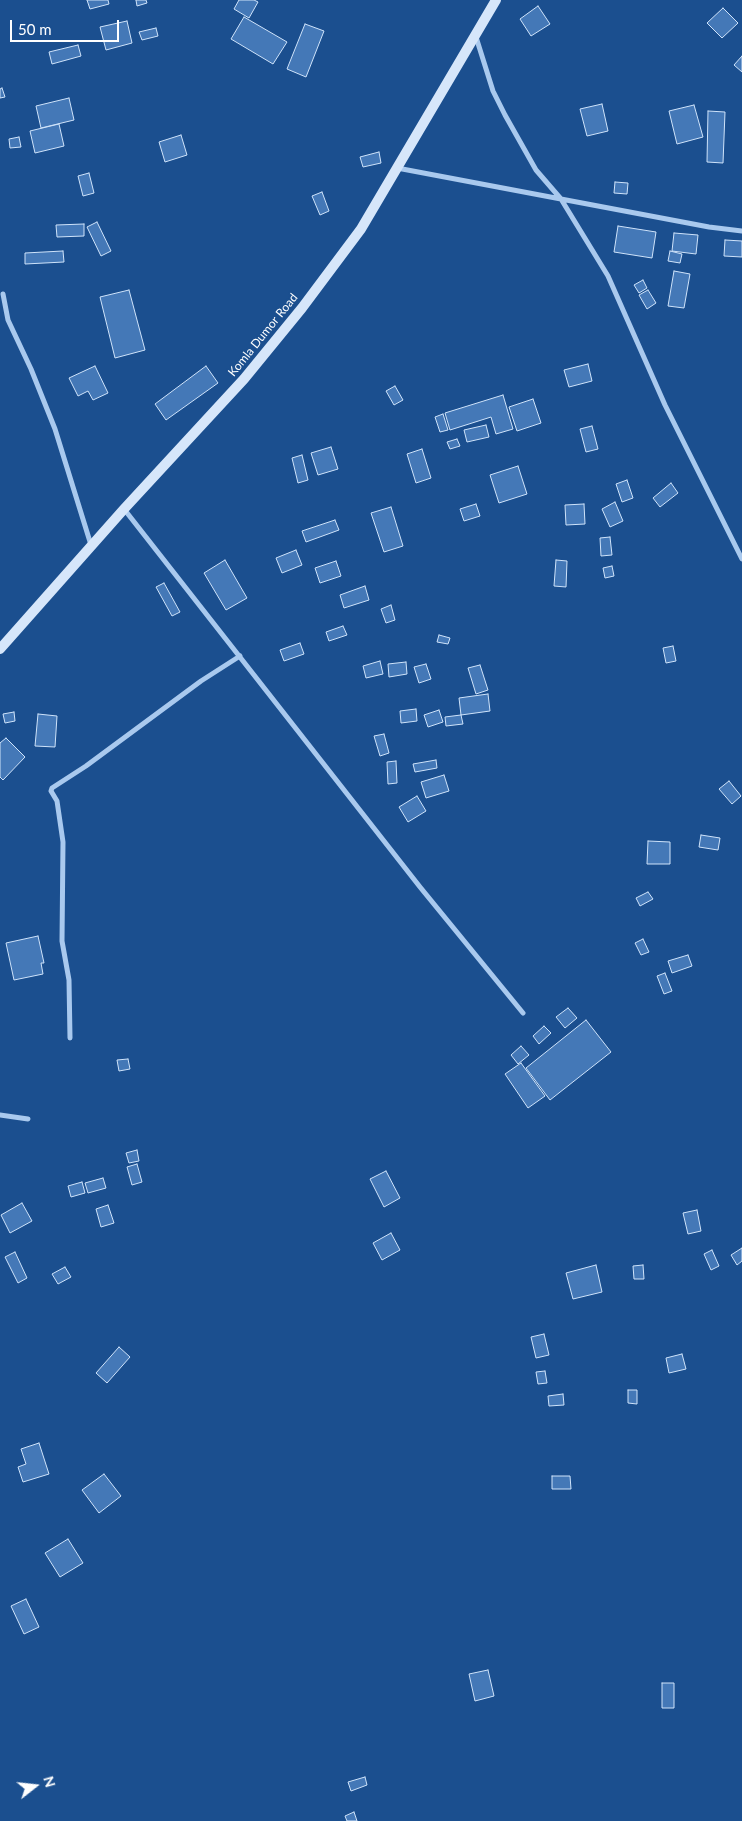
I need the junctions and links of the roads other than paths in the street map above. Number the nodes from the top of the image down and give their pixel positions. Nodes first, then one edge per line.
1 (496, 0) edge
2 (476, 36) junction
3 (397, 168) junction
4 (561, 199) junction
5 (742, 231) edge
6 (3, 294) dead end
7 (124, 509) junction
8 (91, 546) junction
9 (742, 559) edge
10 (0, 649) edge
11 (240, 656) junction
12 (523, 1013) dead end
13 (70, 1038) dead end
14 (0, 1115) edge
15 (28, 1120) dead end

1 - 2 street, Komla Dumor Road
2 - 3 street, Komla Dumor Road
2 - 4 street
3 - 4 street
3 - 7 street, Komla Dumor Road
4 - 5 street
4 - 9 street
6 - 8 street
7 - 8 street, Komla Dumor Road
7 - 11 street
8 - 10 street, Komla Dumor Road
11 - 12 street
11 - 13 street
14 - 15 street

